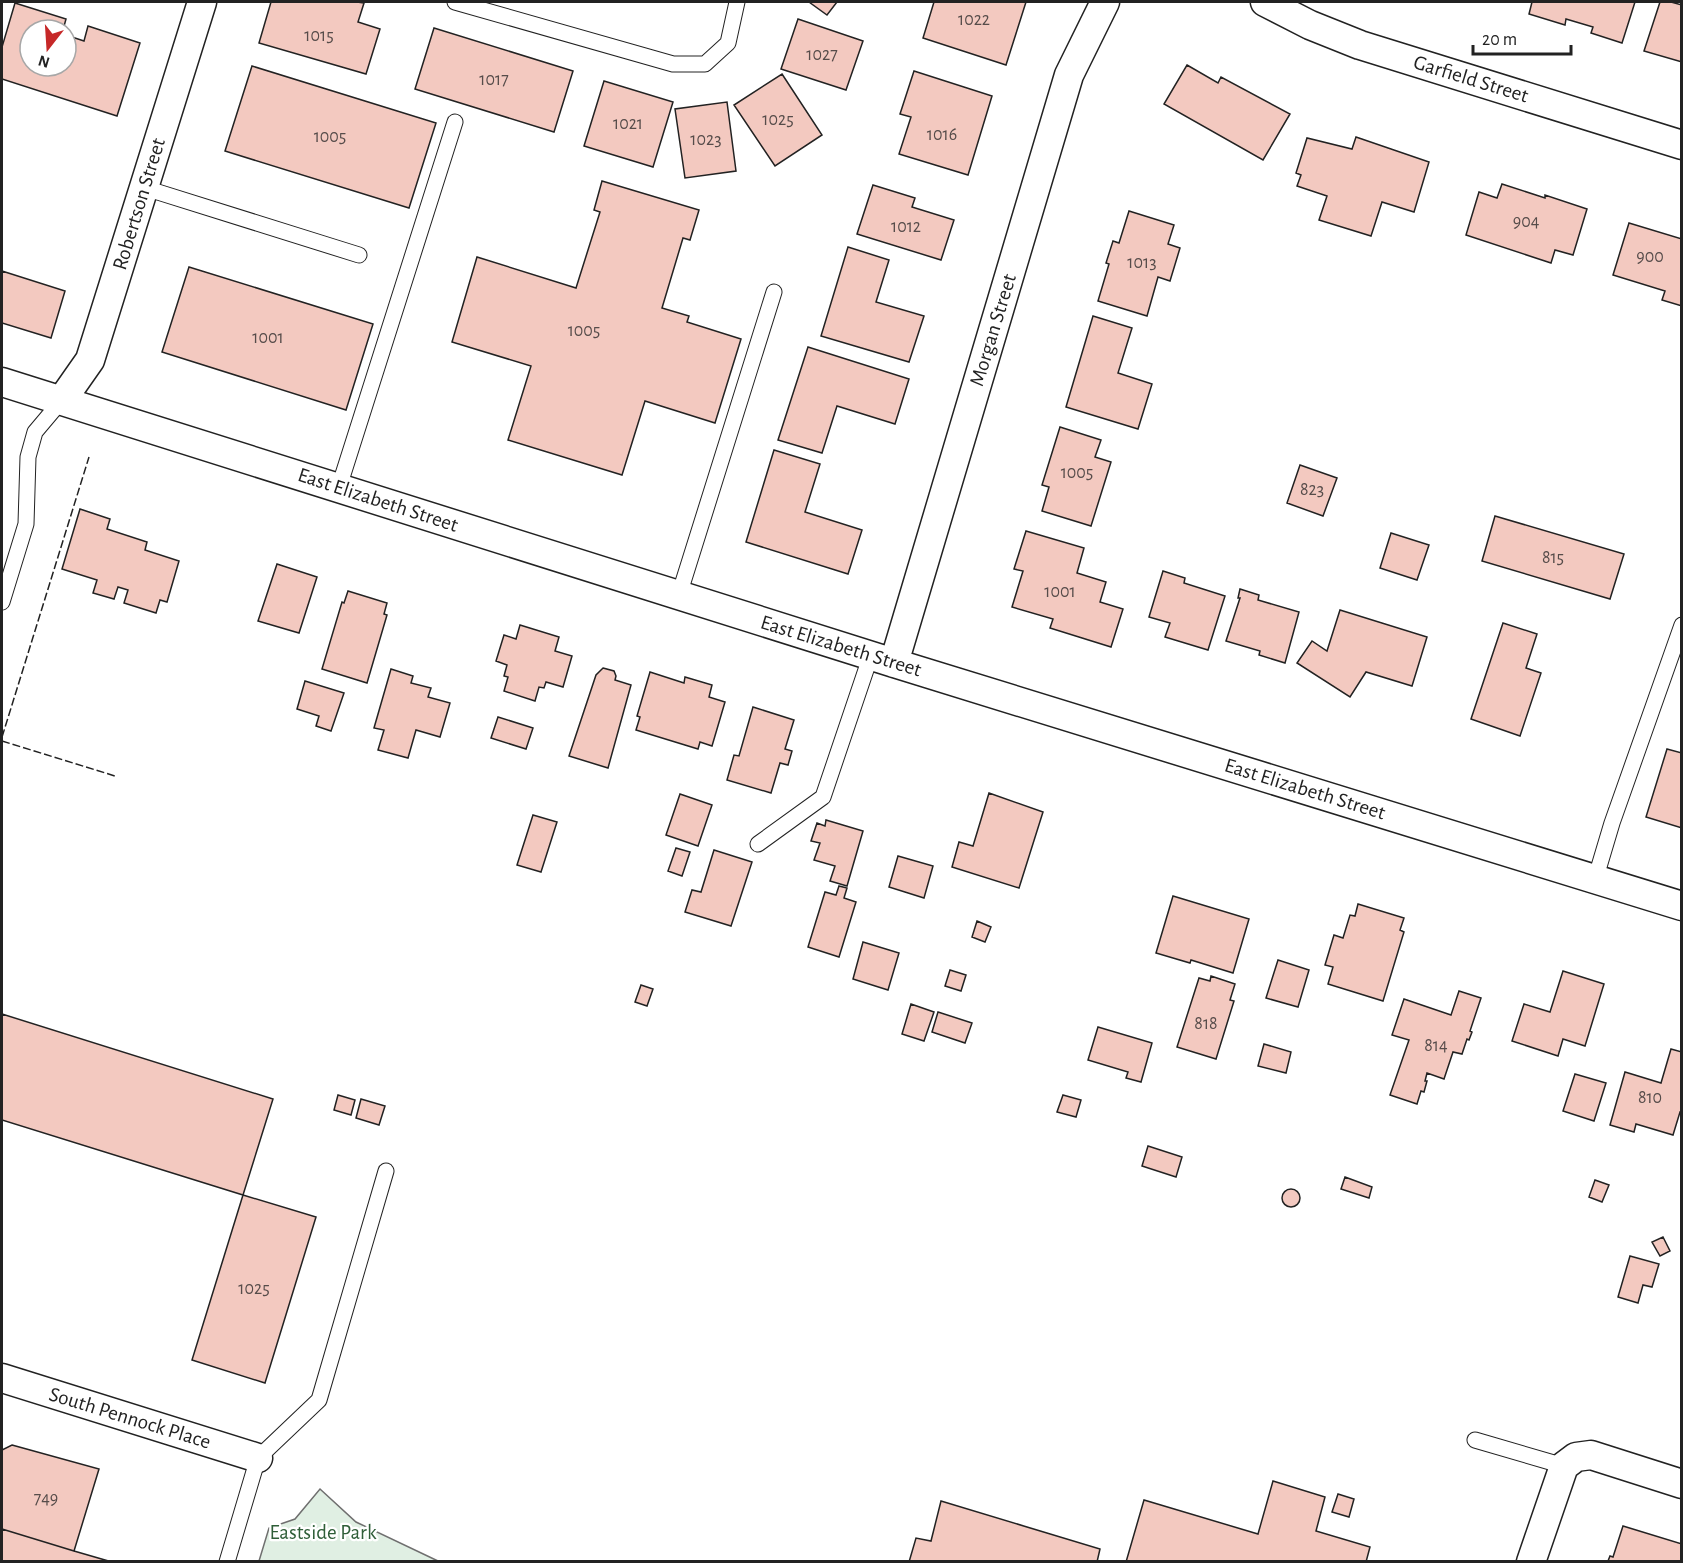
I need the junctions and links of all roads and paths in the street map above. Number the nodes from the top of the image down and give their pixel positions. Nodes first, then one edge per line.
1 (202, 2) edge
2 (455, 2) edge
3 (737, 2) edge
4 (1105, 2) edge
5 (1265, 2) edge
6 (455, 122) dead end
7 (1682, 145) edge
8 (145, 188) junction
9 (359, 255) dead end
10 (774, 292) dead end
11 (2, 382) edge
12 (62, 400) junction
13 (339, 487) junction
14 (679, 595) junction
15 (2, 602) edge
16 (1682, 625) edge
17 (882, 659) junction
18 (758, 844) dead end
19 (1595, 880) junction
20 (1682, 906) edge
21 (386, 1171) dead end
22 (2, 1378) edge
23 (1475, 1440) dead end
24 (258, 1458) junction
25 (1564, 1466) junction
26 (1682, 1484) edge
27 (227, 1562) edge
28 (1531, 1562) edge

1 - 8 street, Robertson Street
2 - 3 lane
4 - 17 street, Morgan Street
5 - 7 street, Garfield Street
6 - 13 lane
8 - 9 lane
8 - 12 street, Robertson Street
10 - 14 lane
11 - 12 street, East Elizabeth Street
12 - 13 street, East Elizabeth Street
12 - 15 lane
13 - 14 street, East Elizabeth Street
14 - 17 street, East Elizabeth Street
16 - 19 lane
17 - 18 lane
17 - 19 street, East Elizabeth Street
19 - 20 street, East Elizabeth Street
21 - 24 lane
22 - 24 street, South Pennock Place
23 - 25 lane
24 - 27 lane
25 - 26 street
25 - 28 street

